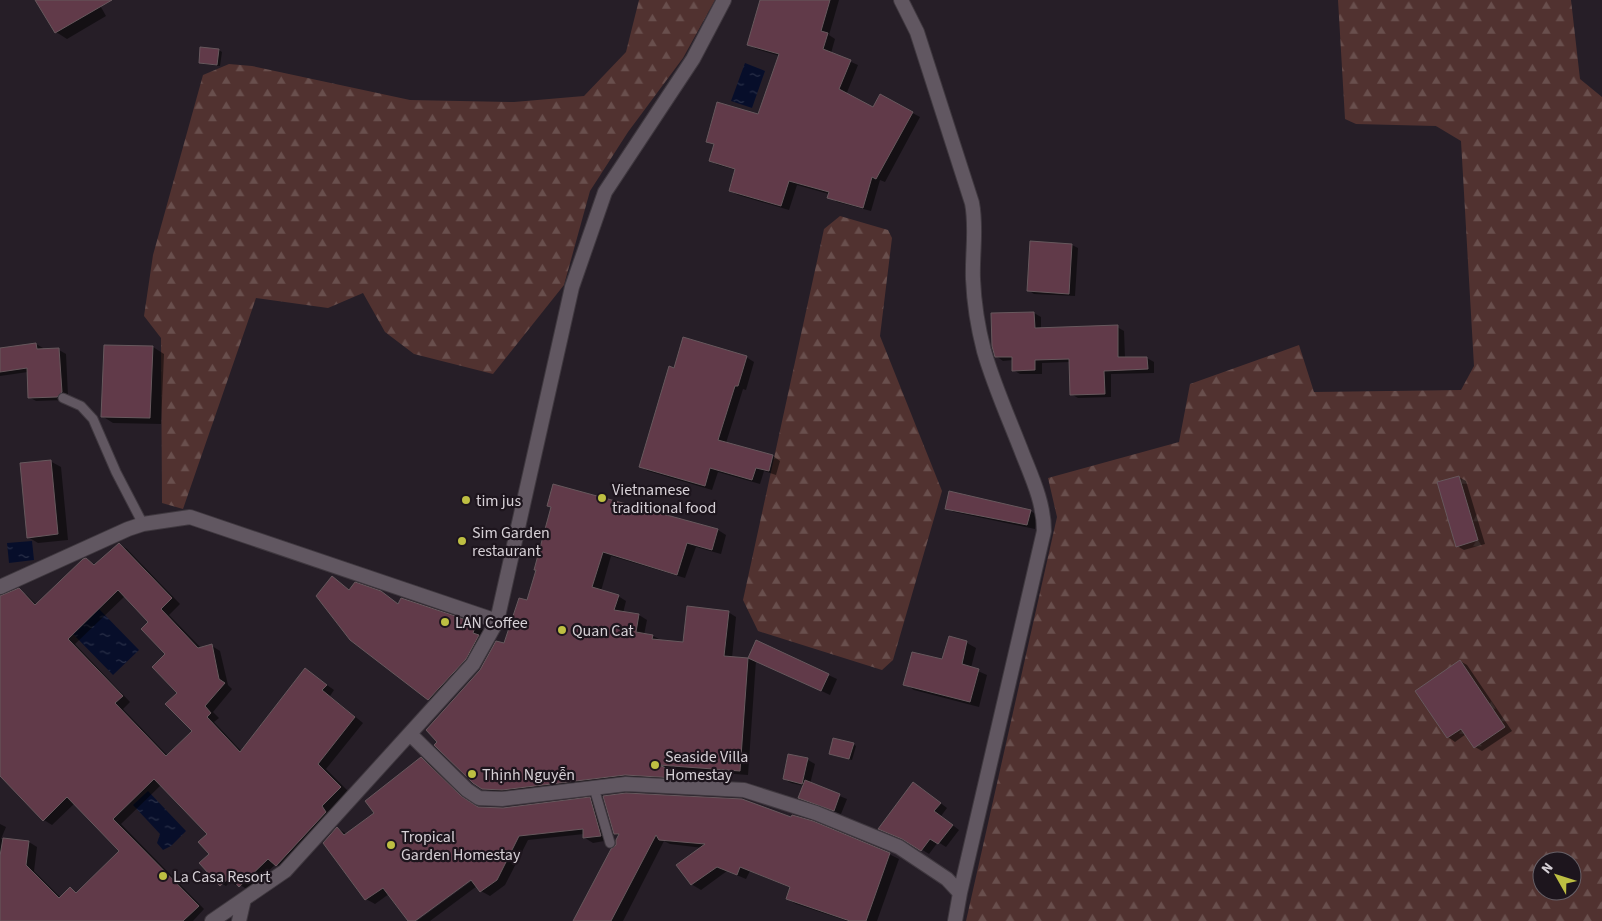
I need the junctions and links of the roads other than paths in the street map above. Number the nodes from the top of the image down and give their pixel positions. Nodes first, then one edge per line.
1 (724, 0) edge
2 (901, 0) edge
3 (63, 398) dead end
4 (143, 524) junction
5 (0, 586) edge
6 (497, 621) junction
7 (410, 734) junction
8 (594, 788) junction
9 (610, 843) dead end
10 (960, 893) junction
11 (244, 899) junction
12 (212, 921) edge
13 (239, 921) edge
14 (955, 921) edge

1 - 6 street
2 - 10 street
3 - 4 lane
4 - 5 street
4 - 6 street
6 - 7 street
7 - 8 street
7 - 11 street
8 - 9 lane
8 - 10 street
10 - 14 street
11 - 12 street
11 - 13 street

